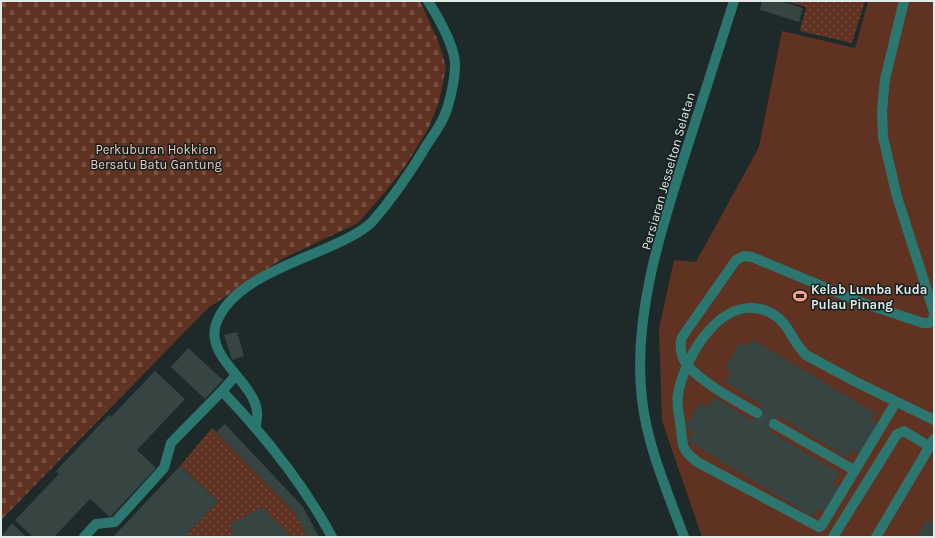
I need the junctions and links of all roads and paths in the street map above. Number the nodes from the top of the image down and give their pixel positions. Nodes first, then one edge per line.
1 (428, 1) edge
2 (734, 1) edge
3 (904, 1) edge
4 (934, 312) edge
5 (934, 316) edge
6 (687, 365) junction
7 (236, 375) junction
8 (222, 391) junction
9 (896, 402) junction
10 (757, 413) tunnel mouth
11 (934, 420) edge
12 (774, 424) tunnel mouth
13 (256, 426) junction
14 (932, 443) edge
15 (854, 470) junction
16 (84, 537) edge
17 (332, 537) edge
18 (684, 537) edge
19 (833, 537) edge
20 (876, 537) edge

1 - 7 street
2 - 18 street, Persiaran Jesselton Selatan
3 - 4 street
5 - 6 street
6 - 9 street
6 - 10 street
6 - 15 street
7 - 8 street
7 - 13 street
8 - 13 street
8 - 16 street
9 - 11 street
9 - 15 street
12 - 15 street
13 - 17 street
14 - 19 street
14 - 20 street

